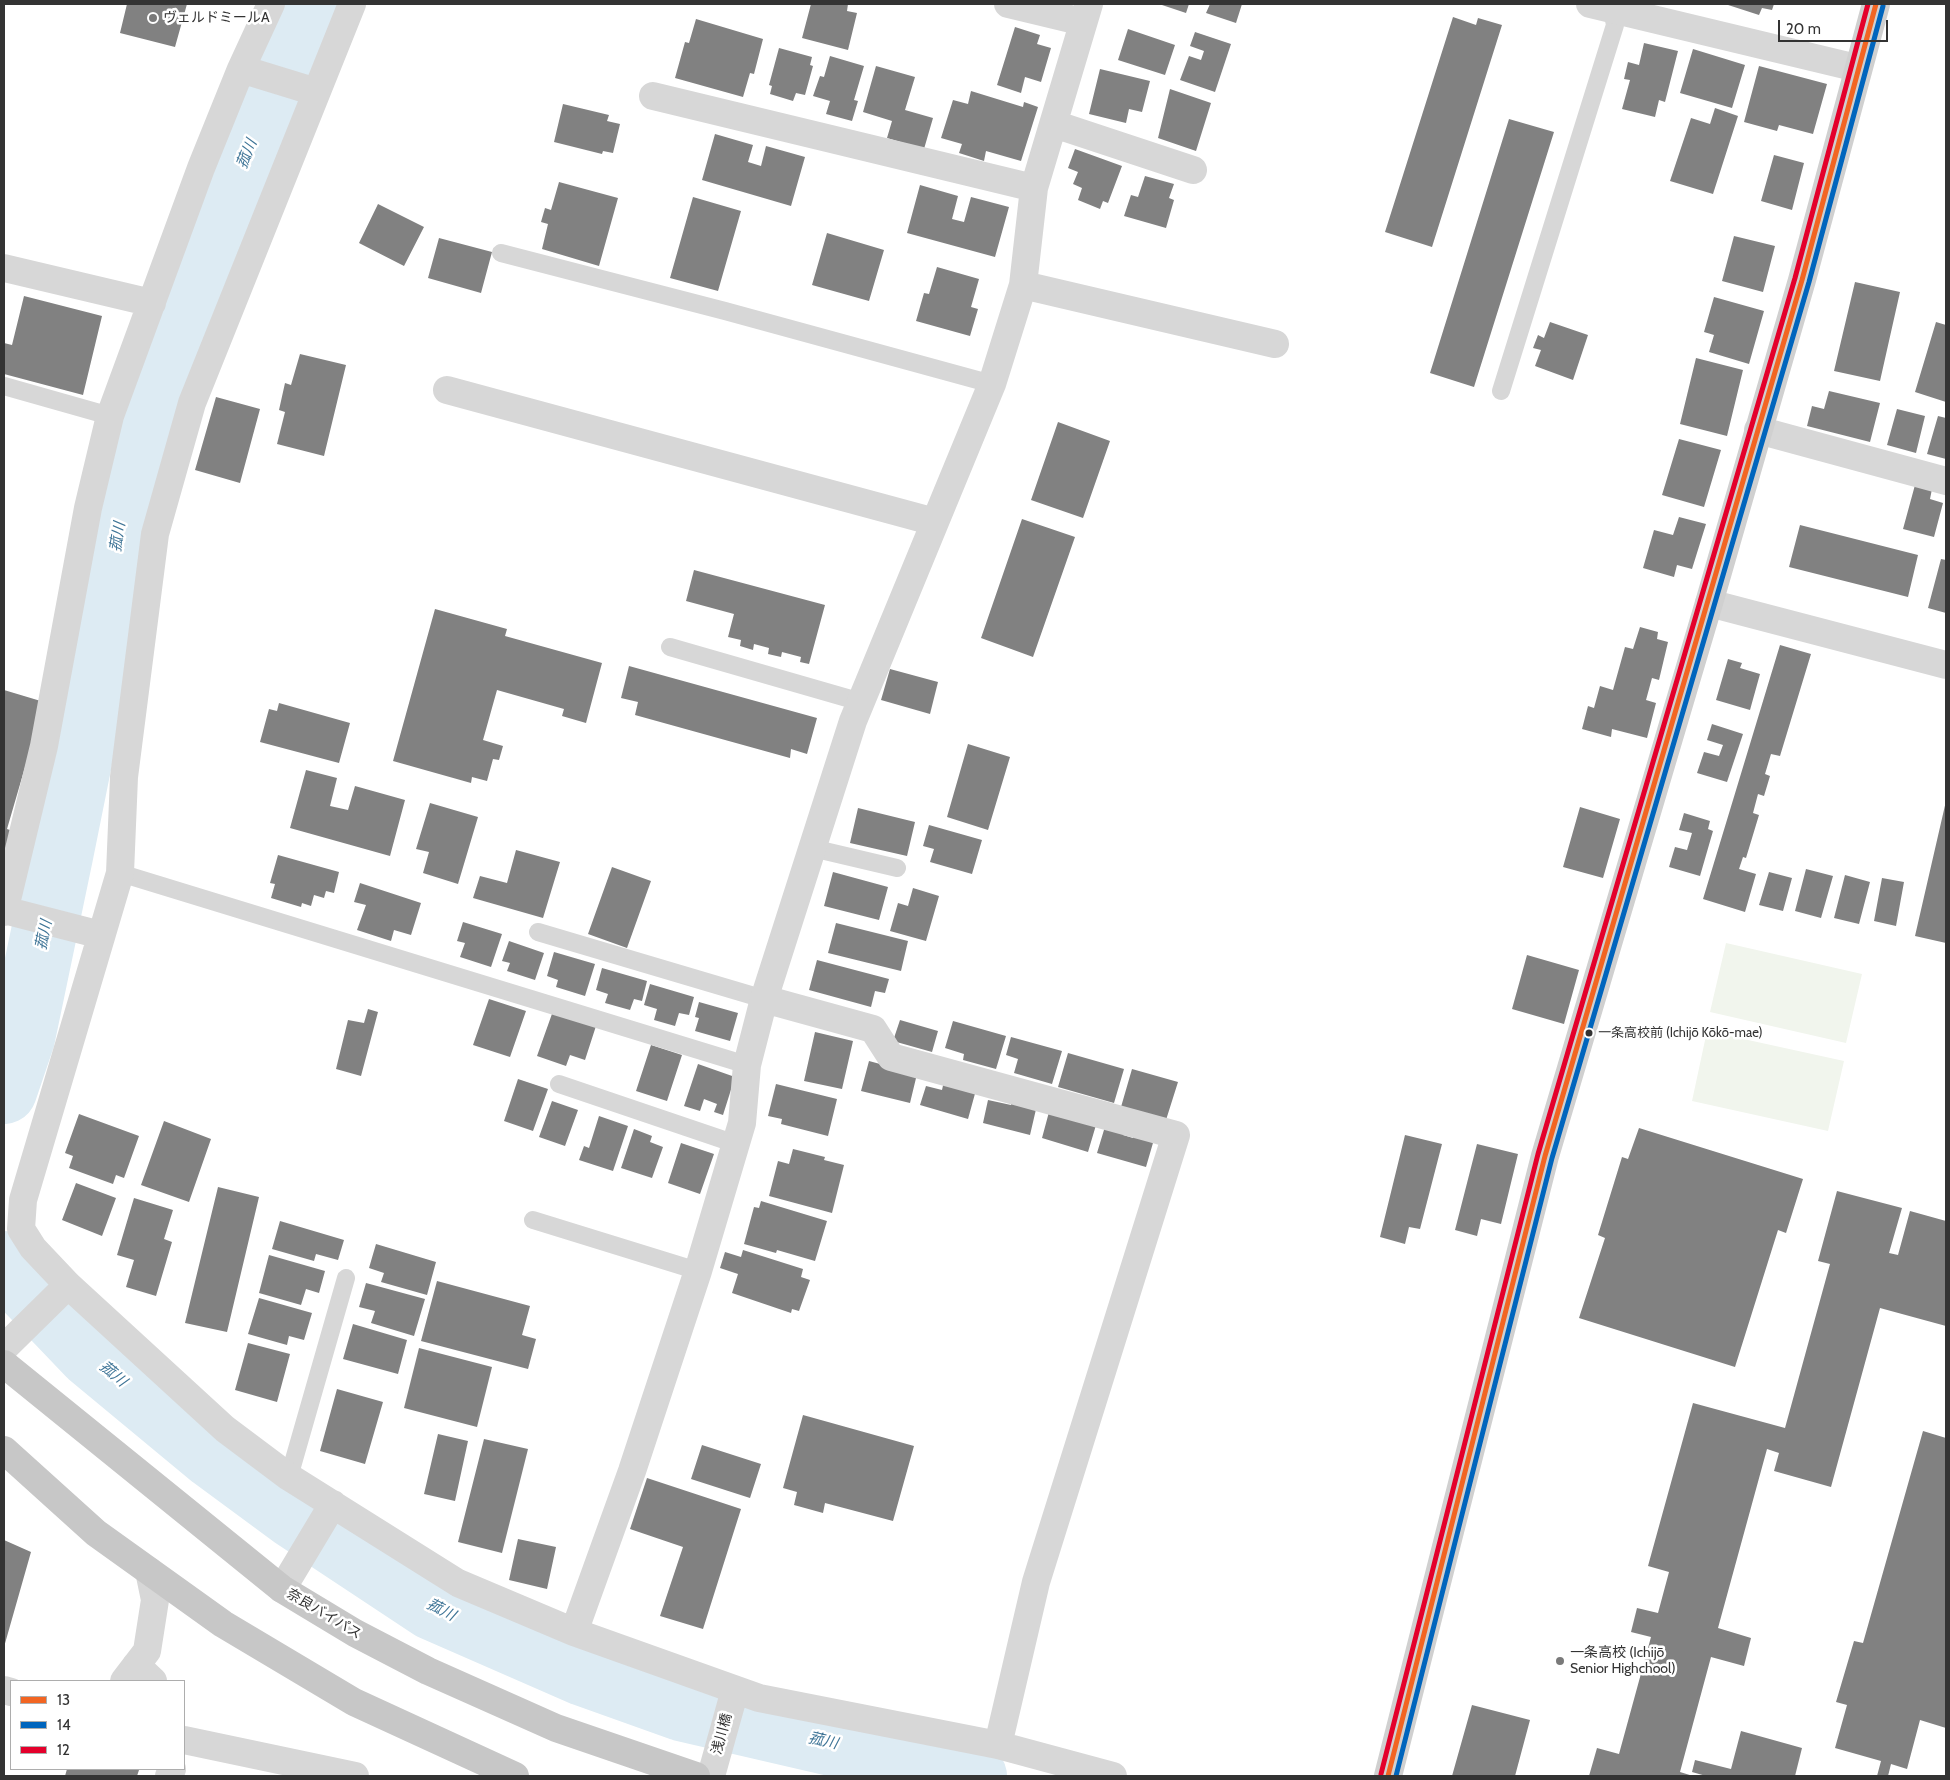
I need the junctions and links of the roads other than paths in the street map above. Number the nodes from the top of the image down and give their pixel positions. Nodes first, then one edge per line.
1 (271, 4) edge
2 (352, 4) edge
3 (1008, 4) edge
4 (1876, 4) edge
5 (1605, 6) edge
6 (1086, 13) edge
7 (1857, 68) junction
8 (241, 69) junction
9 (316, 92) junction
10 (653, 96) dead end
11 (1054, 124) junction
12 (1193, 170) dead end
13 (1034, 188) junction
14 (501, 253) dead end
15 (4, 268) edge
16 (1023, 285) junction
17 (152, 302) junction
18 (1275, 344) dead end
19 (992, 384) junction
20 (4, 386) edge
21 (447, 390) dead end
22 (1501, 391) dead end
23 (110, 416) junction
24 (1758, 430) junction
25 (1946, 481) edge
26 (935, 522) junction
27 (1709, 603) junction
28 (670, 647) dead end
29 (1946, 665) edge
30 (861, 702) junction
31 (812, 848) junction
32 (898, 868) dead end
33 (120, 873) junction
34 (5, 911) edge
35 (538, 932) dead end
36 (100, 934) junction
37 (764, 999) junction
38 (747, 1065) junction
39 (559, 1084) dead end
40 (736, 1144) junction
41 (533, 1220) dead end
42 (698, 1272) junction
43 (346, 1278) dead end
44 (64, 1290) junction
45 (4, 1348) edge
46 (4, 1364) edge
47 (4, 1450) edge
48 (289, 1476) junction
49 (330, 1511) junction
50 (149, 1571) junction
51 (282, 1589) junction
52 (574, 1632) junction
53 (138, 1676) edge
54 (734, 1691) junction
55 (185, 1740) edge
56 (998, 1745) junction
57 (354, 1776) edge
58 (515, 1776) edge
59 (696, 1776) edge
60 (711, 1776) edge
61 (1113, 1776) edge
62 (1388, 1776) edge

1 - 8 street
2 - 9 street
3 - 6 street
4 - 7 main road
5 - 7 street
5 - 22 lane
6 - 11 street
7 - 24 main road
8 - 9 street
8 - 17 street
9 - 33 street
10 - 13 street
11 - 12 street
11 - 13 street
13 - 16 street
14 - 19 lane
15 - 17 street
16 - 18 street
16 - 19 street
17 - 23 street
19 - 26 street
20 - 23 lane
21 - 26 street
23 - 34 street
24 - 25 street
24 - 27 main road
26 - 30 street
27 - 29 street
27 - 62 main road
28 - 30 lane
30 - 31 street
31 - 32 lane
31 - 37 street
33 - 36 street
33 - 38 lane
34 - 36 street
35 - 37 lane
36 - 44 street
37 - 38 street
37 - 56 street
38 - 40 street
39 - 40 lane
40 - 42 street
41 - 42 lane
42 - 52 street
43 - 48 lane
44 - 45 street
44 - 48 street
46 - 51 highway, 奈良バイパス
47 - 50 highway
48 - 49 street
49 - 51 street
49 - 52 street
50 - 53 street
50 - 58 highway
51 - 59 highway, 奈良バイパス
52 - 54 street
54 - 56 street
54 - 60 street, 浅川橋
55 - 57 street
56 - 61 street

